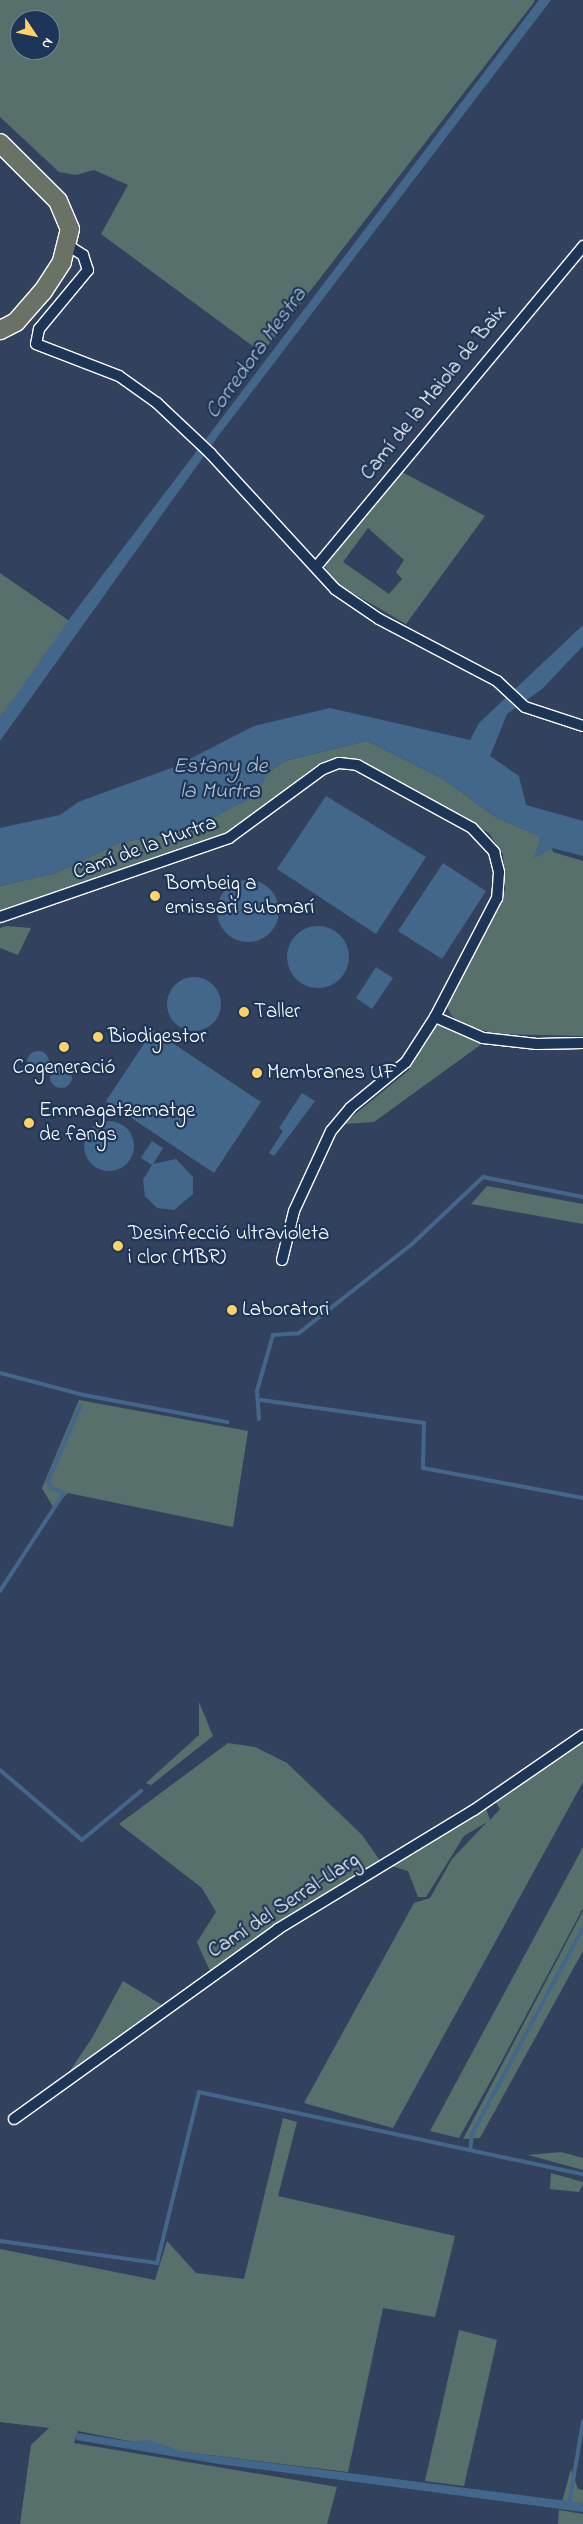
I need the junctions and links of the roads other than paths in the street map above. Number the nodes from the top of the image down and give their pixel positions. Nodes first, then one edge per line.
1 (0, 142) edge
2 (69, 246) junction
3 (583, 246) edge
4 (0, 330) edge
5 (316, 567) junction
6 (583, 726) edge
7 (0, 917) edge
8 (436, 1017) junction
9 (583, 1043) edge
10 (282, 1260) dead end
11 (583, 1735) edge
12 (14, 2119) dead end

1 - 2 highway
2 - 4 highway
2 - 5 street
3 - 5 street, Camí de la Maiola de Baix
5 - 6 street
7 - 8 street, Camí de la Murtra
8 - 9 street
8 - 10 street, Camí de la Murtra
11 - 12 street, Camí del Serral-Llarg

